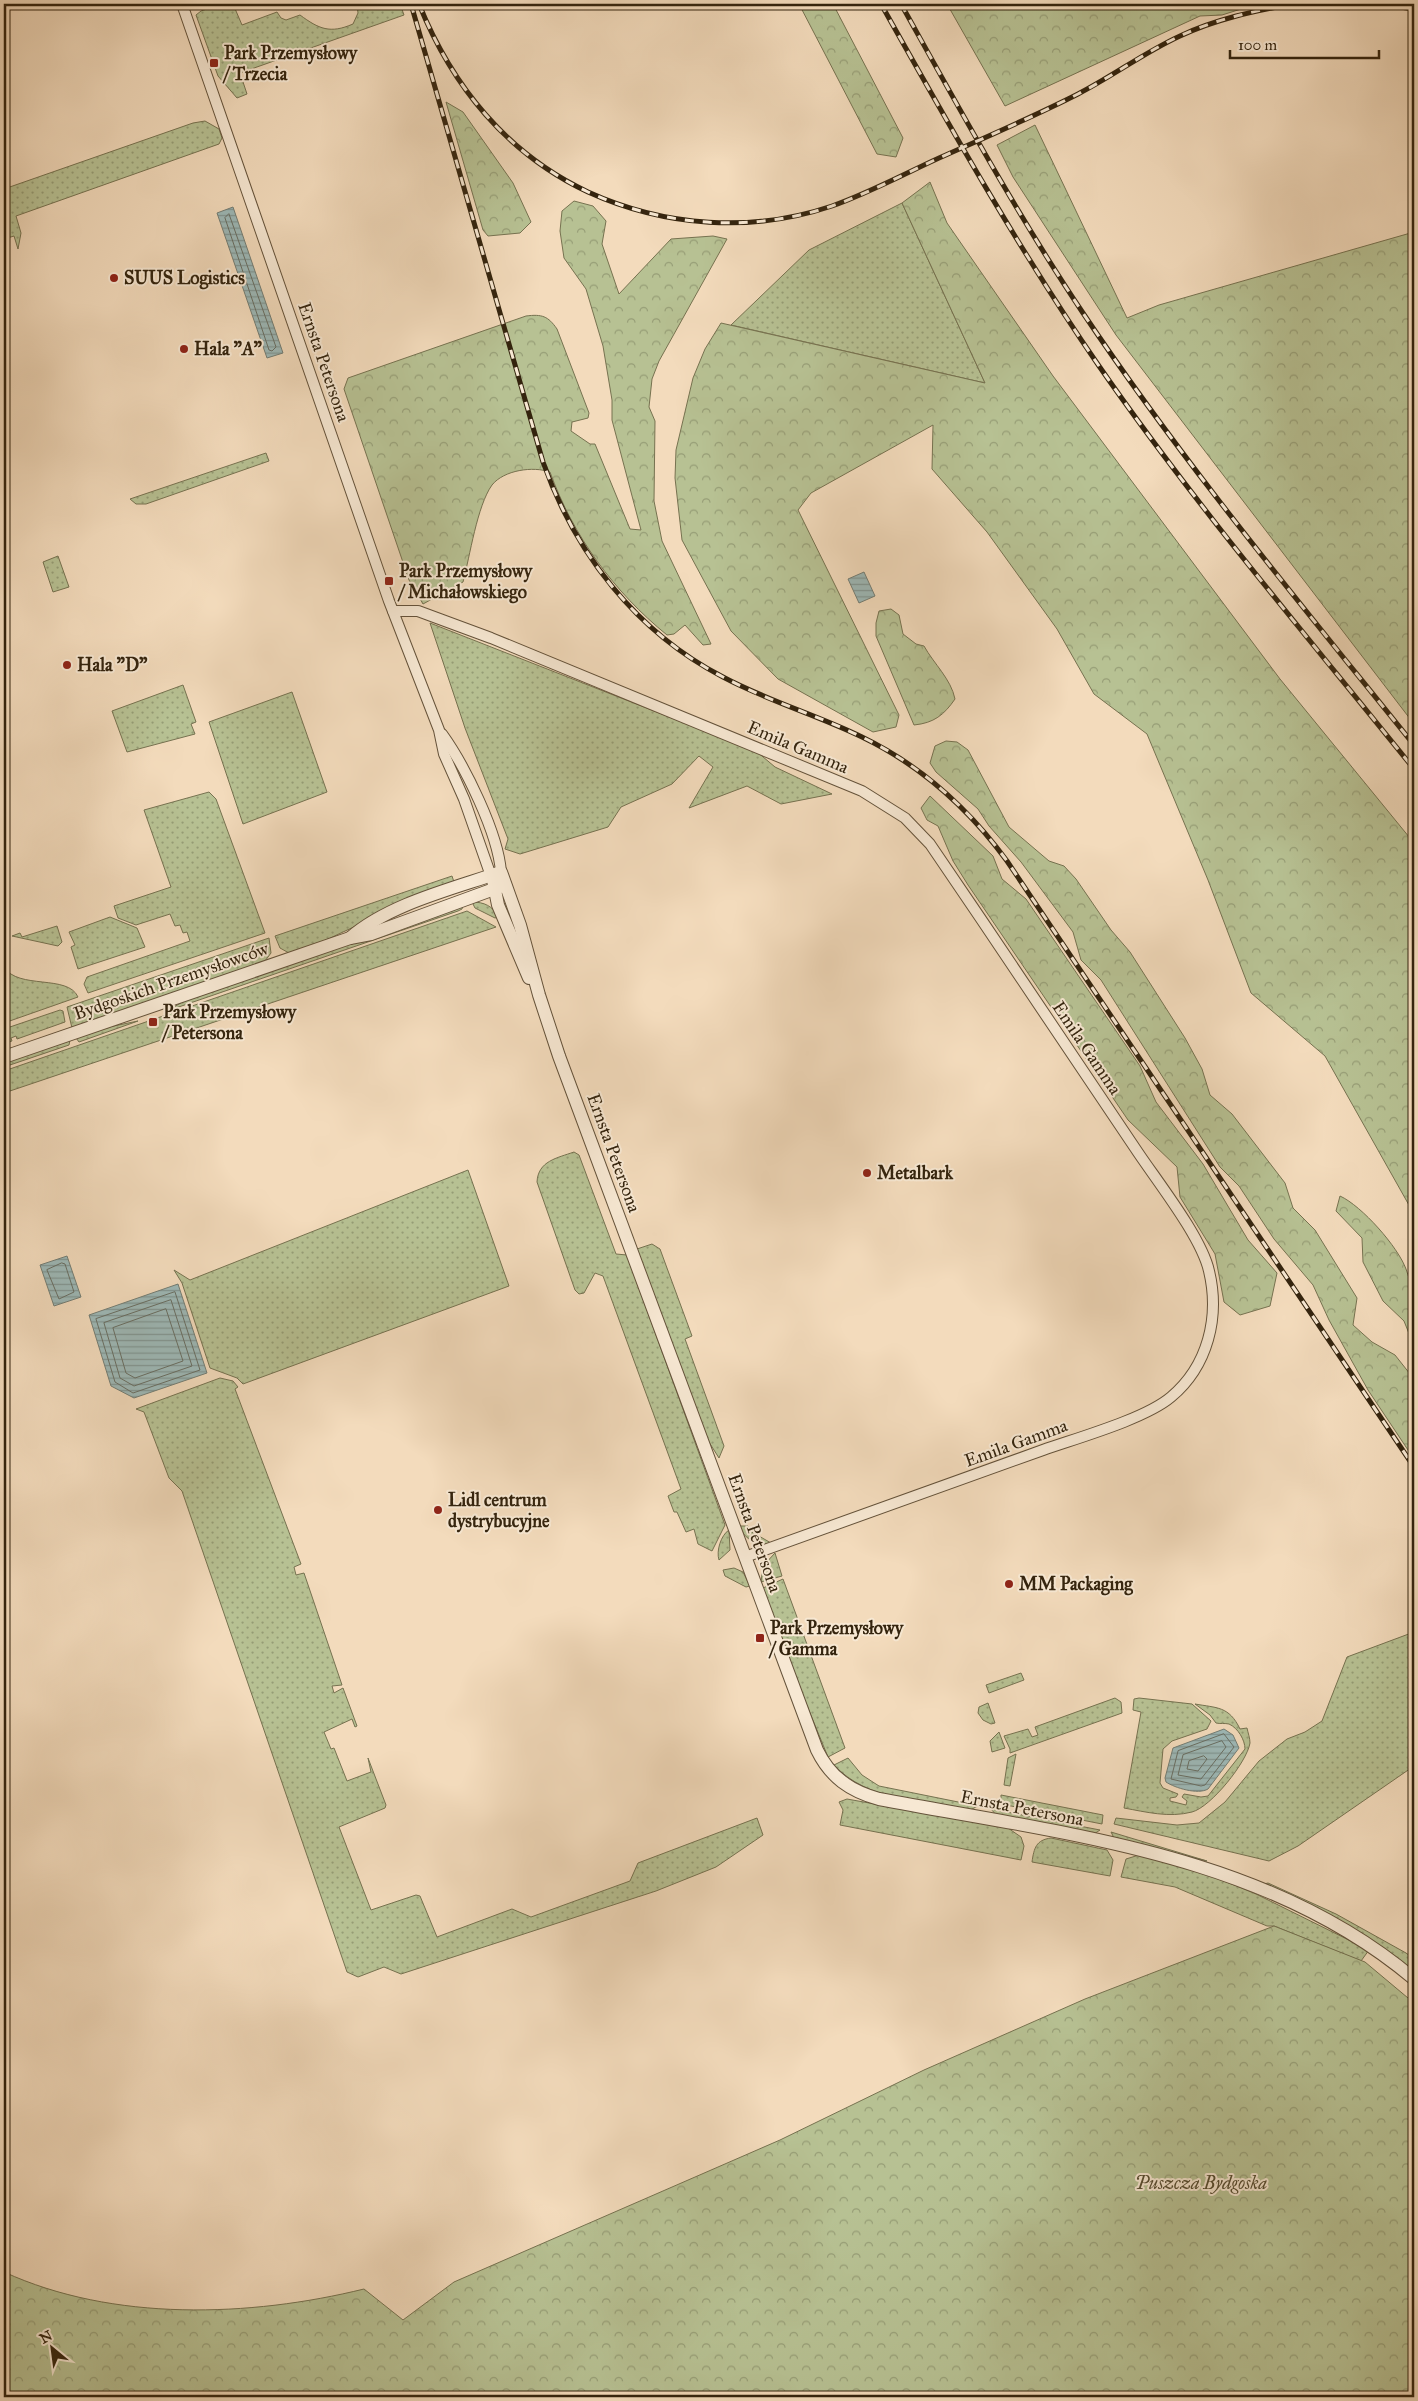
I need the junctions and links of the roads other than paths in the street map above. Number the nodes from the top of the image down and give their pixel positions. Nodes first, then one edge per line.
1 (182, 4) edge
2 (393, 612) junction
3 (498, 880) junction
4 (4, 1057) edge
5 (745, 1557) junction
6 (1414, 1979) edge

1 - 2 street, Ernsta Petersona
2 - 3 street, Ernsta Petersona
2 - 5 street, Emila Gamma
3 - 4 street, Bydgoskich Przemysłowców
3 - 5 street, Ernsta Petersona
5 - 6 street, Ernsta Petersona

